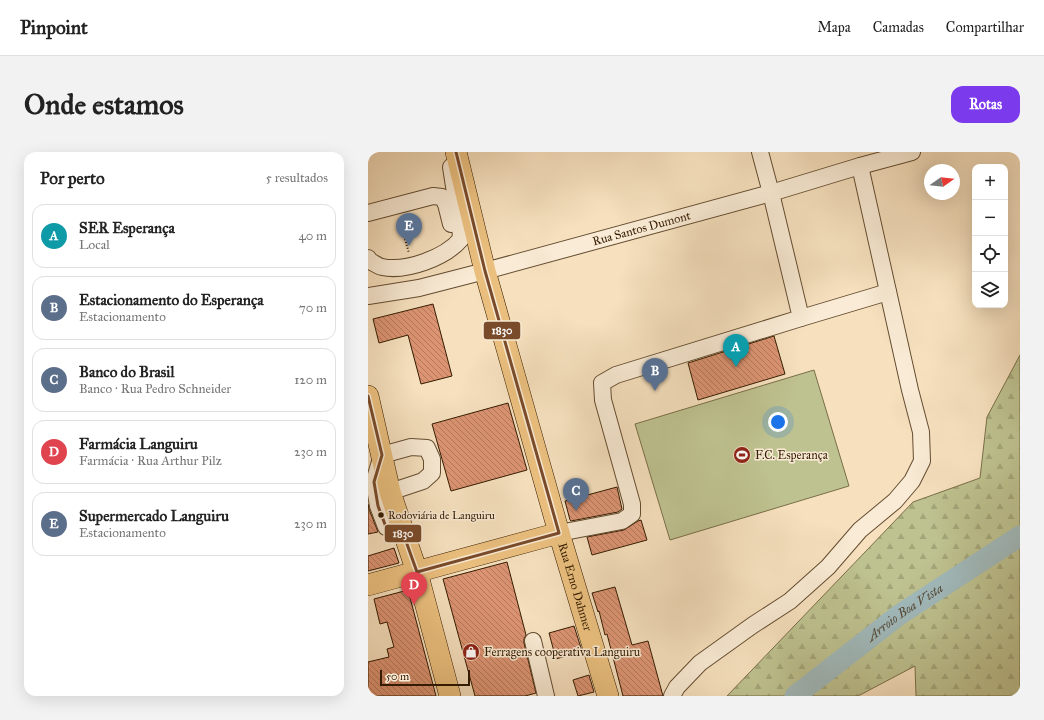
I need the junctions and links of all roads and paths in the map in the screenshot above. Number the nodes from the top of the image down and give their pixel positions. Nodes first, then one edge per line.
1 (448, 152) edge
2 (456, 152) edge
3 (760, 152) edge
4 (912, 152) edge
5 (860, 166) junction
6 (771, 193) junction
7 (368, 213) edge
8 (399, 219) dead end
9 (456, 245) junction
10 (368, 258) edge
11 (412, 266) junction
12 (485, 271) junction
13 (419, 288) junction
14 (888, 292) junction
15 (368, 296) edge
16 (800, 318) junction
17 (368, 396) edge
18 (382, 455) junction
19 (390, 492) junction
20 (403, 533) junction
21 (559, 533) junction
22 (417, 572) junction
23 (368, 585) edge
24 (533, 641) dead end
25 (450, 696) edge
26 (546, 696) edge
27 (608, 696) edge
28 (672, 696) edge

1 - 9 street
2 - 12 main road, Rua Erno Dahmer
3 - 6 street
4 - 5 street, Rua Santos Dumont
5 - 6 street, Rua Santos Dumont
5 - 14 street
6 - 12 street, Rua Santos Dumont
6 - 16 street
7 - 9 street
8 - 11 path
9 - 11 street
10 - 11 street
11 - 13 street
12 - 13 street, Rua Santos Dumont
12 - 21 main road, Rua Erno Dahmer
13 - 15 street, Rua Santos Dumont
14 - 16 street
14 - 28 street
16 - 21 street
17 - 18 main road
18 - 19 main road
18 - 19 street
18 - 20 street
19 - 20 main road
20 - 22 main road
21 - 22 main road
21 - 27 main road, Rua Erno Dahmer
22 - 23 main road
22 - 25 main road
24 - 26 street

